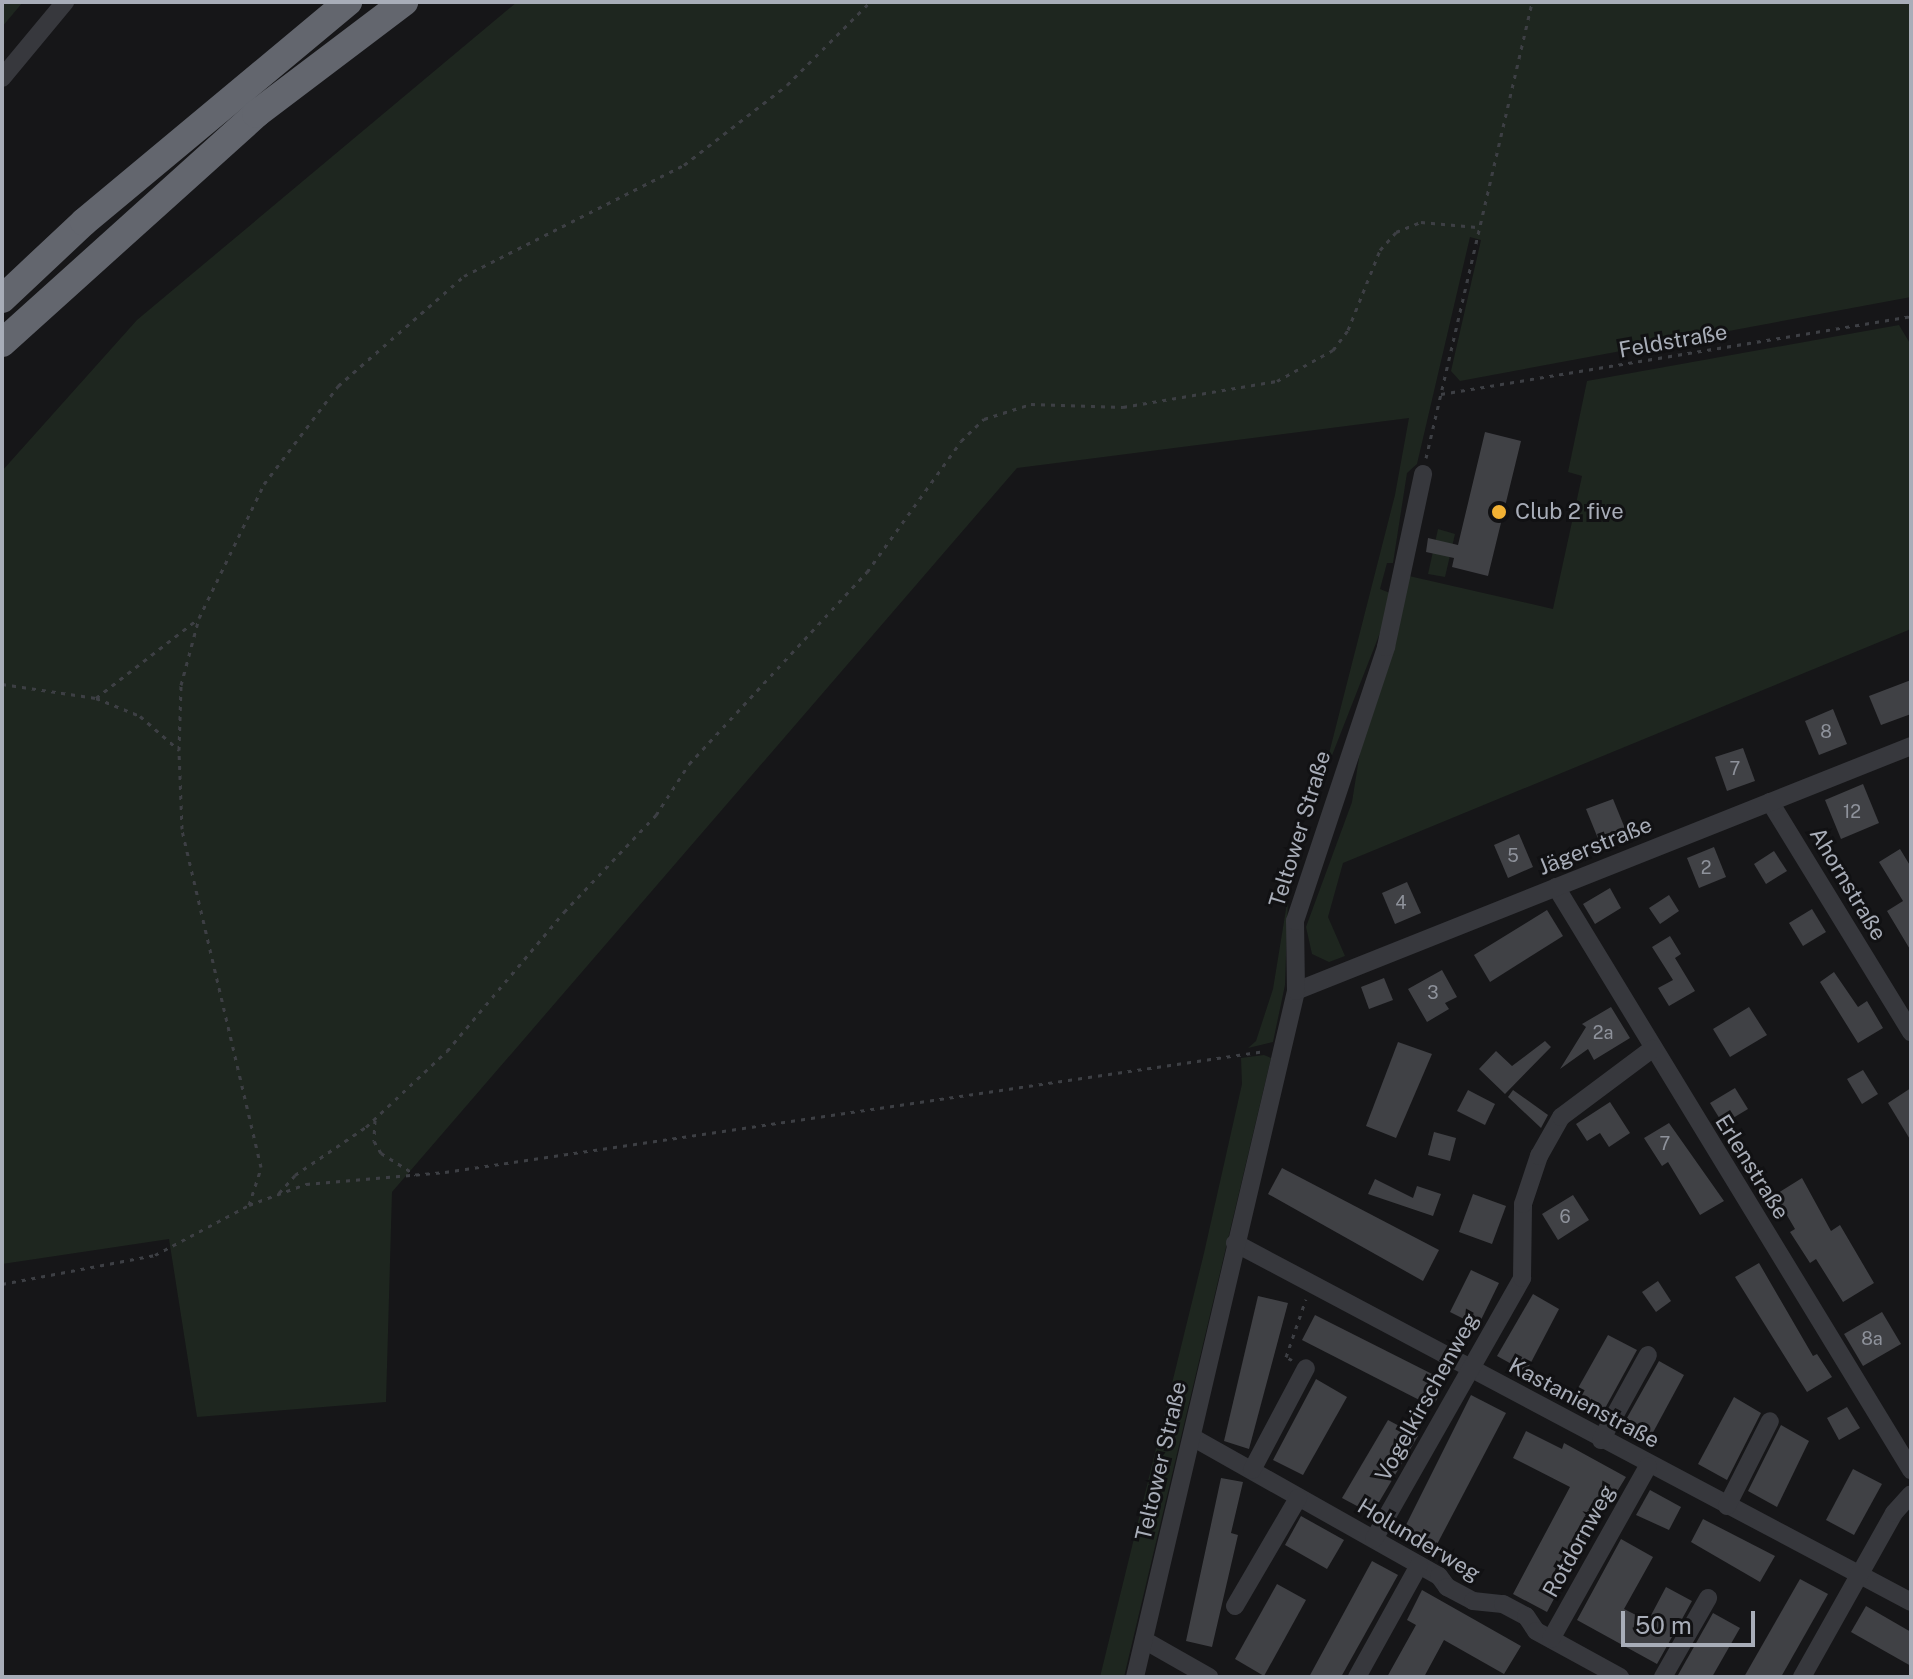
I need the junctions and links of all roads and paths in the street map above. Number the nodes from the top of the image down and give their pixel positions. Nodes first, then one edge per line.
1 (65, 2) edge
2 (348, 2) edge
3 (404, 2) edge
4 (870, 2) edge
5 (1532, 2) edge
6 (2, 78) edge
7 (1477, 230) junction
8 (2, 299) edge
9 (1911, 316) edge
10 (2, 343) edge
11 (1440, 394) junction
12 (1423, 474) joint
13 (199, 618) junction
14 (2, 684) edge
15 (96, 698) junction
16 (1911, 746) edge
17 (179, 750) junction
18 (1770, 802) junction
19 (1556, 887) junction
20 (1296, 991) junction
21 (1911, 1032) edge
22 (1283, 1049) junction
23 (1652, 1049) junction
24 (375, 1119) junction
25 (416, 1175) junction
26 (279, 1193) junction
27 (249, 1205) junction
28 (1235, 1243) junction
29 (2, 1284) edge
30 (1313, 1285) junction
31 (1648, 1355) dead end
32 (1306, 1368) joint
33 (1469, 1368) junction
34 (1770, 1421) dead end
35 (1192, 1437) junction
36 (1601, 1440) junction
37 (1648, 1466) junction
38 (1252, 1470) junction
39 (1911, 1470) edge
40 (1911, 1494) edge
41 (1298, 1498) junction
42 (1727, 1506) junction
43 (1374, 1539) junction
44 (1419, 1565) junction
45 (1859, 1575) junction
46 (1708, 1598) dead end
47 (1911, 1602) edge
48 (1235, 1606) dead end
49 (1551, 1639) junction
50 (1144, 1640) junction
51 (1590, 1670) edge
52 (1135, 1677) edge
53 (1209, 1677) edge
54 (1357, 1677) edge
55 (1620, 1677) edge
56 (1663, 1677) edge
57 (1802, 1677) edge

1 - 6 street
2 - 8 highway
3 - 10 highway
4 - 13 path
5 - 7 path
7 - 11 path
7 - 24 path
9 - 11 path, Feldstraße
11 - 12 path
12 - 20 street, Teltower Straße
13 - 15 path
13 - 17 path
14 - 15 path
15 - 17 path
16 - 18 street, Jägerstraße
17 - 27 path
18 - 19 street, Jägerstraße
18 - 21 street, Ahornstraße
19 - 20 street, Jägerstraße
19 - 23 street, Erlenstraße
20 - 22 street, Teltower Straße
22 - 25 path
22 - 28 street, Teltower Straße
23 - 33 street, Vogelkirschenweg
23 - 39 street, Erlenstraße
24 - 25 path
24 - 26 path
25 - 26 path
26 - 27 path
27 - 29 path
28 - 30 street, Kastanienstraße
28 - 35 street, Teltower Straße
30 - 32 path
30 - 33 street, Kastanienstraße
31 - 36 street
32 - 38 street
33 - 36 street, Kastanienstraße
33 - 43 street, Vogelkirschenweg
34 - 42 street
35 - 38 street, Holunderweg
35 - 50 street, Teltower Straße
36 - 37 street, Kastanienstraße
37 - 42 street, Kastanienstraße
37 - 49 street, Rotdornweg
38 - 41 street, Holunderweg
40 - 45 street
41 - 43 street, Holunderweg
41 - 48 street
42 - 45 street, Kastanienstraße
43 - 44 street, Holunderweg
44 - 49 street, Holunderweg
44 - 54 street
45 - 47 street, Kastanienstraße
45 - 57 street
46 - 56 street
49 - 51 street, Holunderweg
50 - 52 street, Teltower Straße
50 - 53 street
51 - 55 street, Holunderweg

